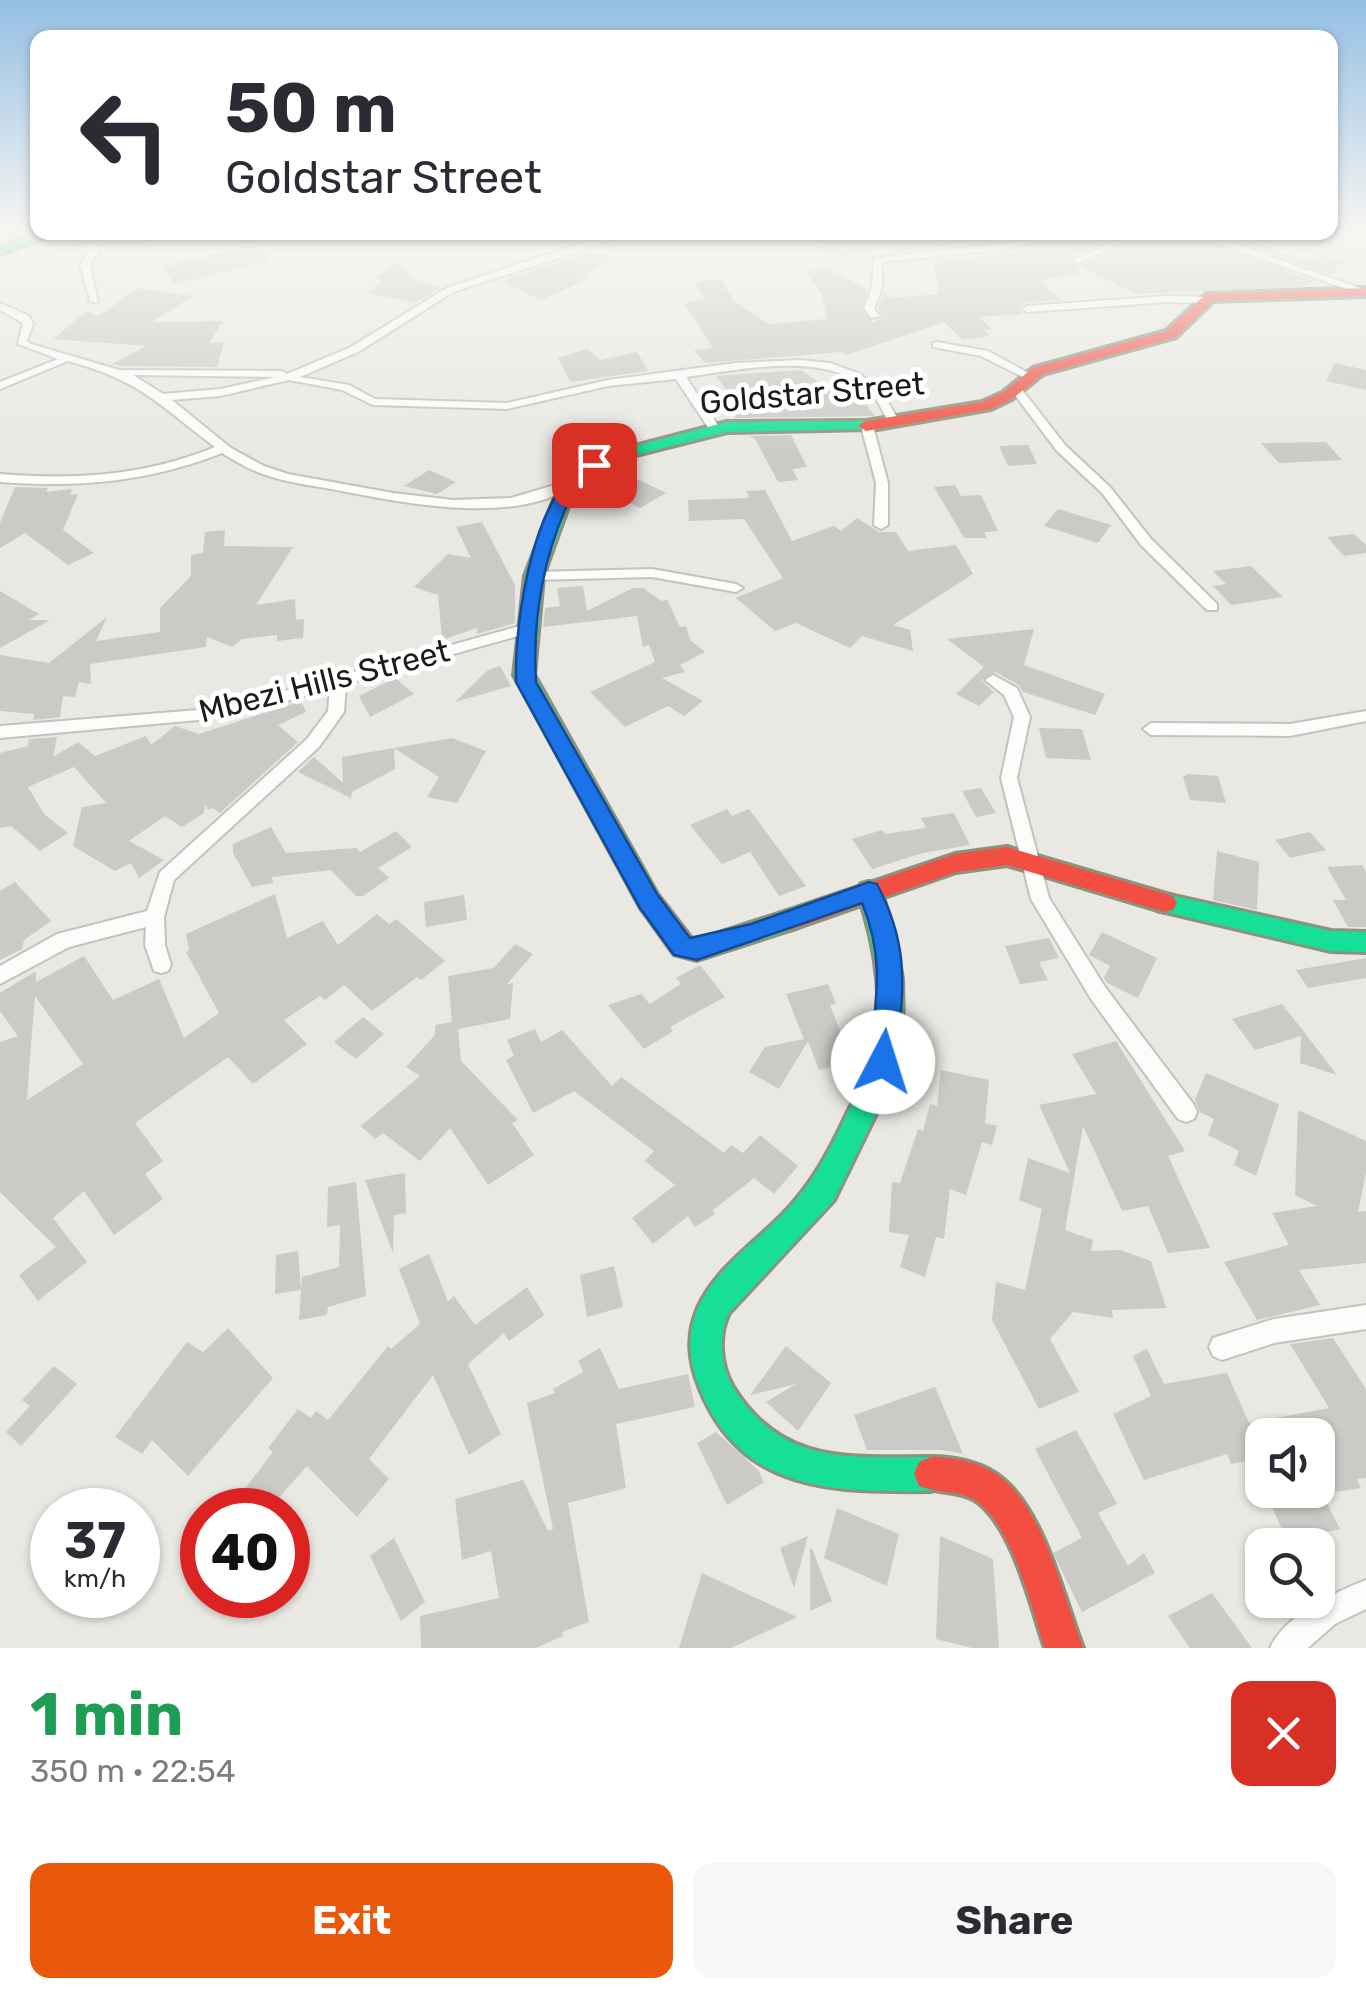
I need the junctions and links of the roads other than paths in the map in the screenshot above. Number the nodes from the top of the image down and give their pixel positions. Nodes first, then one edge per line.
1 (423, 304) edge
2 (870, 304) edge
3 (1098, 304) edge
4 (1201, 304) edge
5 (0, 306) edge
6 (1027, 309) dead end
7 (876, 316) dead end
8 (937, 345) dead end
9 (64, 360) junction
10 (118, 372) junction
11 (679, 375) junction
12 (294, 377) junction
13 (1023, 383) junction
14 (0, 386) edge
15 (162, 396) junction
16 (892, 421) junction
17 (867, 426) junction
18 (715, 430) junction
19 (223, 448) junction
20 (0, 478) edge
21 (568, 485) junction
22 (881, 524) dead end
23 (534, 576) junction
24 (736, 588) dead end
25 (1212, 607) dead end
26 (527, 629) junction
27 (339, 680) junction
28 (993, 680) dead end
29 (1366, 716) edge
30 (1151, 729) dead end
31 (0, 732) edge
32 (1031, 861) junction
33 (869, 891) junction
34 (156, 916) junction
35 (1366, 942) edge
36 (160, 965) dead end
37 (0, 976) edge
38 (1186, 1112) dead end
39 (1366, 1317) edge
40 (1222, 1347) dead end
41 (1366, 1594) edge
42 (1064, 1648) edge
43 (1285, 1648) edge

1 - 12 street
2 - 7 street
3 - 6 street
4 - 13 street, Goldstar Street
5 - 9 street
8 - 13 street
9 - 10 street
9 - 14 street
10 - 12 street
10 - 15 street
11 - 12 street
11 - 16 street
11 - 18 street
12 - 15 street
13 - 16 street, Goldstar Street
13 - 25 street
15 - 19 street
16 - 17 street, Goldstar Street
17 - 18 street, Goldstar Street
17 - 22 street
18 - 21 street, Goldstar Street
19 - 20 street
19 - 21 street
21 - 23 street
23 - 24 street
23 - 26 street
26 - 27 street, Mbezi Hills Street
26 - 33 street
27 - 31 street, Mbezi Hills Street
27 - 34 street
28 - 32 street
29 - 30 street
32 - 33 street
32 - 35 street
32 - 38 street
33 - 42 street
34 - 36 street
34 - 37 street
39 - 40 street
41 - 43 street

